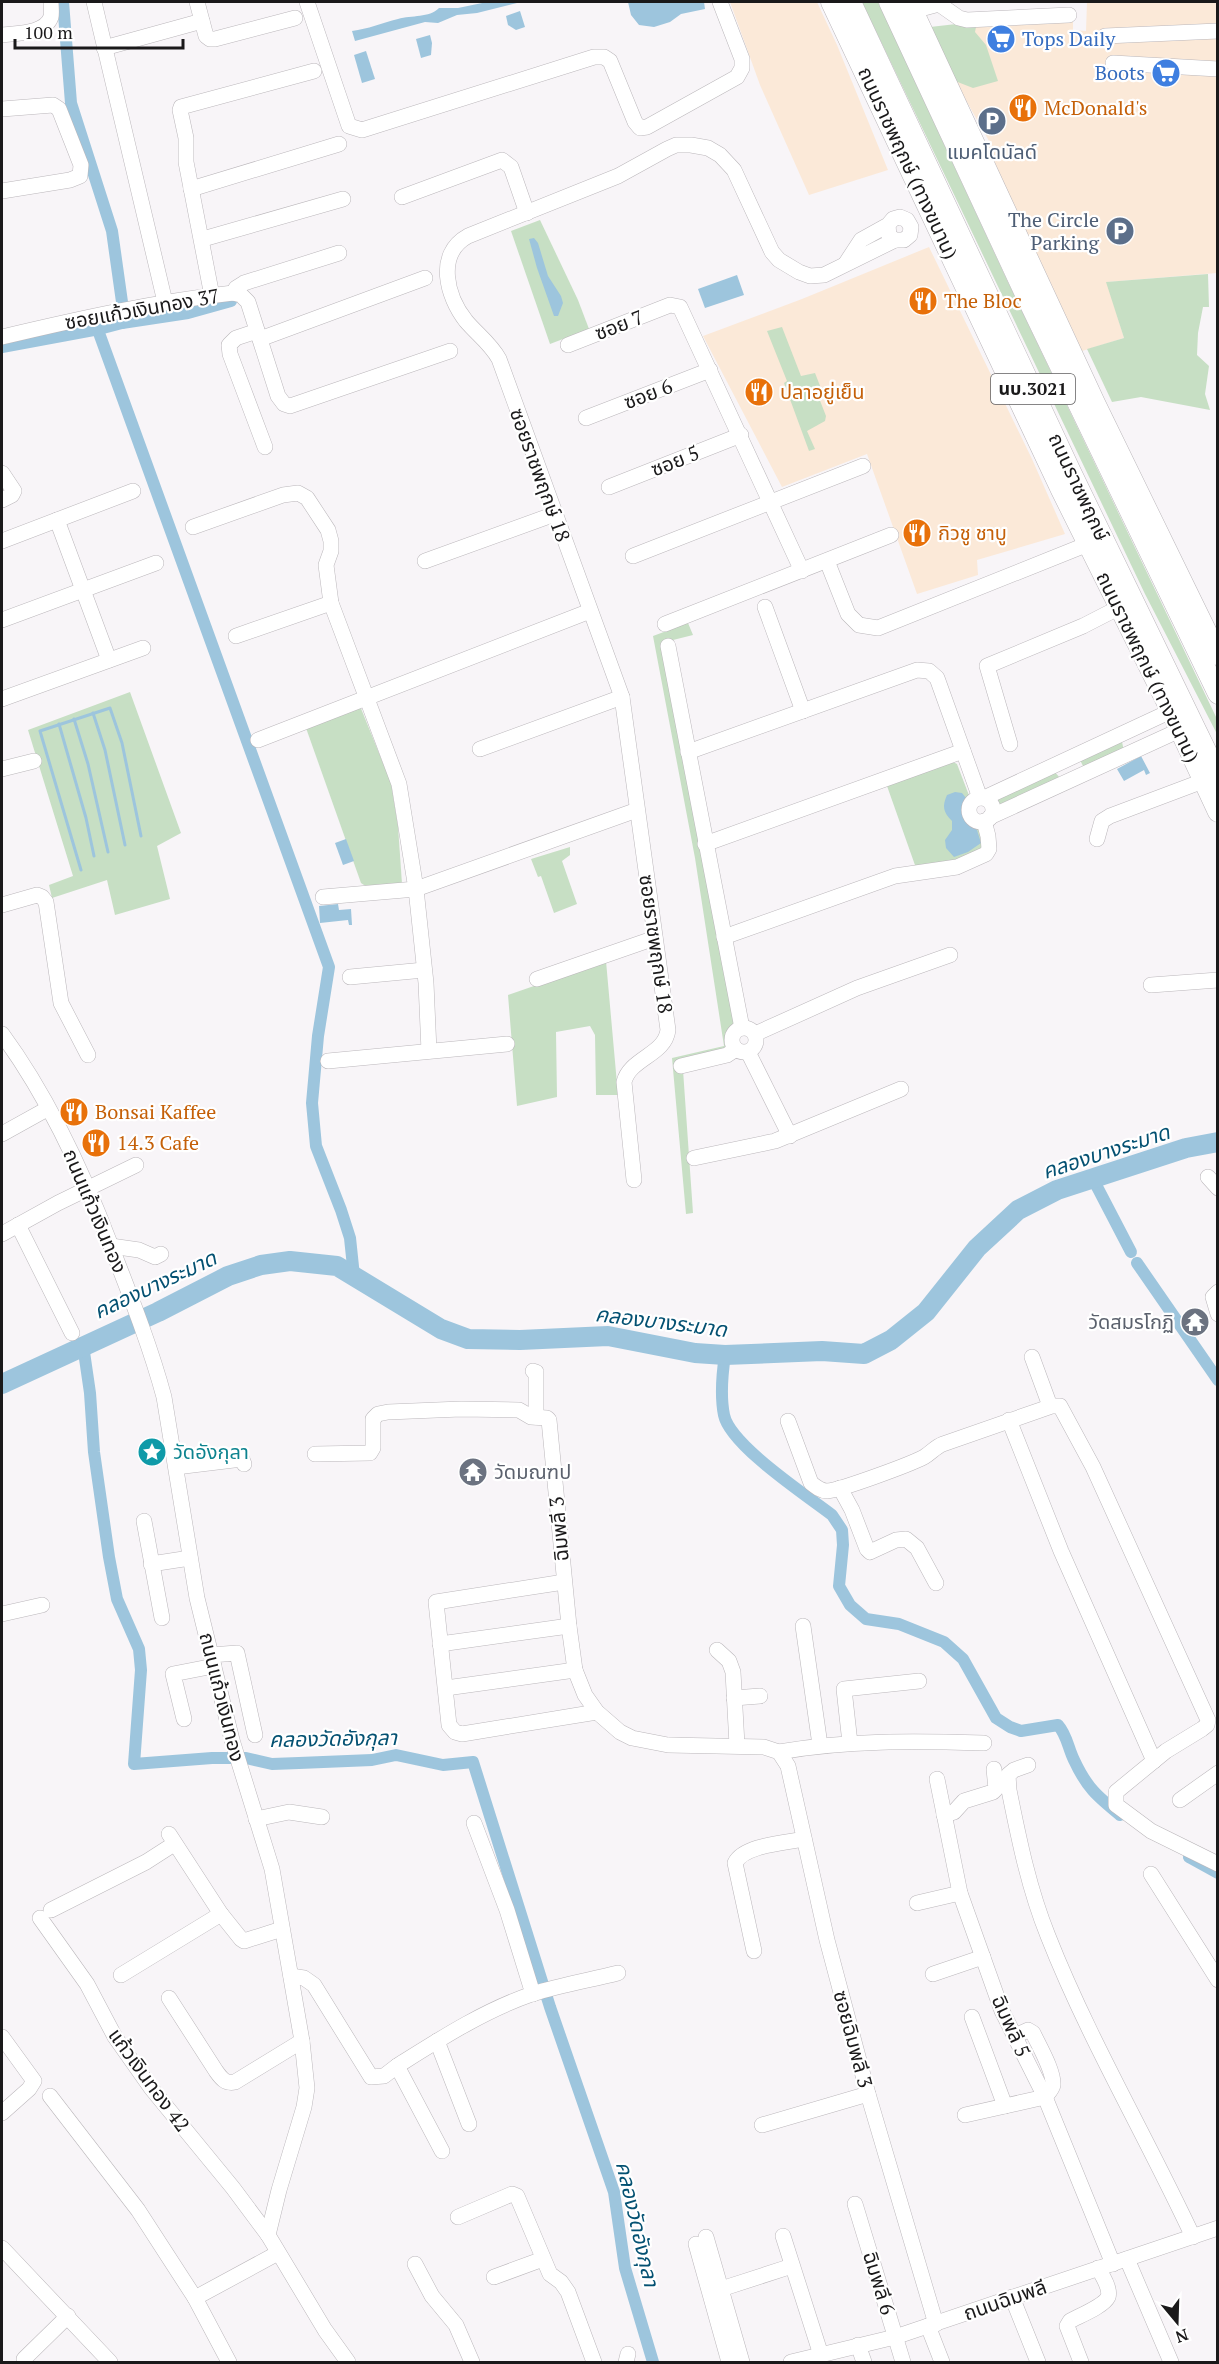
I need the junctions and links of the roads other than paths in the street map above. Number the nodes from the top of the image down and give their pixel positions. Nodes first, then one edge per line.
1 (51, 2) edge
2 (94, 2) edge
3 (197, 2) edge
4 (307, 2) edge
5 (720, 2) edge
6 (831, 2) edge
7 (851, 2) edge
8 (889, 2) edge
9 (911, 6) edge
10 (1069, 15) dead end
11 (295, 18) dead end
12 (202, 21) junction
13 (1218, 31) edge
14 (2, 35) edge
15 (1105, 36) dead end
16 (104, 48) junction
17 (1113, 63) dead end
18 (1218, 69) edge
19 (314, 71) dead end
20 (2, 109) edge
21 (339, 144) dead end
22 (191, 189) junction
23 (2, 191) edge
24 (402, 197) dead end
25 (343, 199) dead end
26 (527, 213) junction
27 (930, 213) junction
28 (907, 224) junction
29 (890, 231) junction
30 (203, 239) junction
31 (339, 253) dead end
32 (425, 278) dead end
33 (233, 293) junction
34 (212, 296) junction
35 (165, 302) junction
36 (258, 335) junction
37 (2, 337) edge
38 (568, 345) dead end
39 (450, 351) dead end
40 (710, 370) junction
41 (586, 418) dead end
42 (741, 435) junction
43 (265, 447) dead end
44 (863, 466) dead end
45 (2, 472) edge
46 (609, 487) dead end
47 (134, 491) dead end
48 (2, 500) edge
49 (771, 502) junction
50 (555, 514) junction
51 (57, 520) junction
52 (193, 527) dead end
53 (891, 535) dead end
54 (2, 542) edge
55 (1088, 544) junction
56 (633, 556) dead end
57 (424, 561) dead end
58 (827, 561) junction
59 (156, 563) dead end
60 (802, 571) junction
61 (82, 590) junction
62 (331, 603) junction
63 (765, 607) dead end
64 (1120, 607) junction
65 (590, 611) junction
66 (2, 620) edge
67 (665, 624) dead end
68 (236, 636) dead end
69 (668, 646) dead end
70 (143, 648) dead end
71 (1209, 656) edge
72 (109, 660) junction
73 (1218, 694) edge
74 (366, 697) junction
75 (622, 697) junction
76 (2, 699) edge
77 (803, 711) junction
78 (1171, 711) junction
79 (1180, 730) junction
80 (258, 740) dead end
81 (1010, 744) dead end
82 (480, 749) dead end
83 (963, 751) junction
84 (688, 752) junction
85 (1074, 756) junction
86 (34, 761) dead end
87 (1059, 763) junction
88 (2, 769) edge
89 (1083, 774) junction
90 (1213, 779) edge
91 (1067, 782) junction
92 (982, 798) junction
93 (637, 810) junction
94 (1218, 812) edge
95 (987, 819) junction
96 (1097, 839) dead end
97 (705, 844) junction
98 (416, 889) junction
99 (323, 897) dead end
100 (2, 905) edge
101 (724, 936) junction
102 (655, 938) junction
103 (950, 955) dead end
104 (424, 970) junction
105 (350, 977) dead end
106 (537, 979) dead end
107 (1218, 980) edge
108 (1151, 985) dead end
109 (748, 1031) junction
110 (2, 1034) edge
111 (507, 1044) dead end
112 (429, 1051) junction
113 (742, 1051) junction
114 (88, 1055) dead end
115 (328, 1061) dead end
116 (681, 1066) dead end
117 (901, 1089) dead end
118 (47, 1109) junction
119 (2, 1134) edge
120 (790, 1136) junction
121 (694, 1158) dead end
122 (136, 1165) dead end
123 (634, 1180) dead end
124 (88, 1188) junction
125 (18, 1225) junction
126 (2, 1234) edge
127 (111, 1246) junction
128 (161, 1254) dead end
129 (1218, 1292) edge
130 (1218, 1314) edge
131 (72, 1333) dead end
132 (1032, 1357) dead end
133 (533, 1371) dead end
134 (1050, 1406) junction
135 (536, 1418) junction
136 (1009, 1420) junction
137 (788, 1421) dead end
138 (315, 1454) dead end
139 (244, 1464) dead end
140 (176, 1467) junction
141 (840, 1488) junction
142 (144, 1521) dead end
143 (190, 1558) junction
144 (152, 1564) junction
145 (564, 1582) junction
146 (936, 1583) dead end
147 (42, 1605) dead end
148 (2, 1614) edge
149 (162, 1618) dead end
150 (569, 1626) junction
151 (803, 1626) dead end
152 (440, 1644) junction
153 (717, 1650) dead end
154 (213, 1661) junction
155 (575, 1670) junction
156 (919, 1681) dead end
157 (446, 1688) junction
158 (760, 1696) dead end
159 (734, 1698) junction
160 (597, 1712) junction
161 (184, 1719) dead end
162 (255, 1735) dead end
163 (850, 1743) junction
164 (984, 1743) dead end
165 (737, 1745) junction
166 (820, 1745) junction
167 (779, 1752) junction
168 (1154, 1761) junction
169 (1028, 1765) dead end
170 (994, 1768) dead end
171 (1218, 1773) edge
172 (937, 1779) dead end
173 (1180, 1800) dead end
174 (944, 1815) junction
175 (322, 1816) dead end
176 (256, 1819) junction
177 (474, 1823) dead end
178 (804, 1839) junction
179 (1218, 1864) edge
180 (1151, 1874) dead end
181 (960, 1893) junction
182 (917, 1903) dead end
183 (221, 1914) junction
184 (282, 1929) junction
185 (754, 1951) dead end
186 (983, 1957) junction
187 (618, 1973) dead end
188 (933, 1974) dead end
189 (121, 1975) dead end
190 (291, 1976) junction
191 (1218, 1980) edge
192 (541, 1992) junction
193 (169, 1998) dead end
194 (972, 2018) dead end
195 (2, 2037) edge
196 (302, 2041) junction
197 (436, 2041) junction
198 (397, 2066) junction
199 (868, 2094) junction
200 (50, 2096) dead end
201 (1045, 2097) junction
202 (1005, 2106) junction
203 (2, 2113) edge
204 (965, 2115) dead end
205 (469, 2124) dead end
206 (762, 2125) dead end
207 (442, 2151) dead end
208 (855, 2204) dead end
209 (458, 2217) dead end
210 (1218, 2229) edge
211 (268, 2235) junction
212 (783, 2236) dead end
213 (1193, 2237) junction
214 (2, 2248) edge
215 (278, 2253) junction
216 (543, 2259) junction
217 (416, 2264) dead end
218 (1113, 2264) junction
219 (792, 2266) junction
220 (494, 2277) dead end
221 (721, 2289) junction
222 (1012, 2297) junction
223 (195, 2298) junction
224 (68, 2316) junction
225 (932, 2325) junction
226 (895, 2337) junction
227 (858, 2345) junction
228 (821, 2355) junction
229 (24, 2359) dead end
230 (110, 2362) edge
231 (229, 2362) edge
232 (348, 2362) edge
233 (472, 2362) edge
234 (594, 2362) edge
235 (729, 2362) edge
236 (742, 2362) edge
237 (791, 2362) edge
238 (864, 2362) edge
239 (903, 2362) edge
240 (942, 2362) edge
241 (1038, 2362) edge
242 (1081, 2362) edge
243 (1171, 2362) edge

1 - 14 street
2 - 16 street
3 - 12 street
4 - 5 street
6 - 27 main road, ถนนราชพฤกษ์ (ทางขนาน) / นบ.3021
7 - 90 main road, ถนนราชพฤกษ์ / นบ.3021
8 - 71 main road, ถนนราชพฤกษ์ / นบ.3021
9 - 10 street
9 - 71 main road, นบ.3021
11 - 12 street
12 - 16 street
13 - 15 street
16 - 35 street
17 - 18 street
19 - 22 street
20 - 23 street
21 - 22 street
22 - 30 street
24 - 26 street
25 - 30 street
26 - 29 street, ซอยราชพฤกษ์ 18
26 - 50 street, ซอยราชพฤกษ์ 18
27 - 28 street, ซอยราชพฤกษ์ 18
27 - 55 main road, ถนนราชพฤกษ์ (ทางขนาน) / นบ.3021
28 - 29 street, ซอยราชพฤกษ์ 18
28 - 29 street, ซอยราชพฤกษ์ 18
30 - 34 street
31 - 33 street
32 - 36 street
33 - 34 street, ซอยแก้วเงินทอง 37
33 - 36 street, ซอยแก้วเงินทอง 37
34 - 35 street, ซอยแก้วเงินทอง 37
35 - 37 street, ซอยแก้วเงินทอง 37
36 - 39 street, ซอยแก้วเงินทอง 37
36 - 43 street
38 - 40 street, ซอย 7
40 - 41 street, ซอย 6
40 - 42 street
42 - 46 street, ซอย 5
42 - 49 street
44 - 49 street
45 - 48 street
47 - 51 street
49 - 56 street
49 - 60 street
50 - 57 street
50 - 65 street, ซอยราชพฤกษ์ 18
51 - 54 street
51 - 61 street
52 - 62 street
53 - 58 street
55 - 58 street
55 - 64 main road, ถนนราชพฤกษ์ (ทางขนาน) / นบ.3021
58 - 60 street
59 - 61 street
60 - 67 street
61 - 66 street
61 - 72 street
62 - 68 street
62 - 74 street
63 - 77 street
64 - 78 main road, ถนนราชพฤกษ์ (ทางขนาน) / นบ.3021
64 - 81 street
65 - 74 street
65 - 75 street, ซอยราชพฤกษ์ 18
69 - 84 street
70 - 72 street
71 - 73 main road, ถนนราชพฤกษ์ / นบ.3021
72 - 76 street
74 - 80 street
74 - 98 street
75 - 82 street
75 - 93 street, ซอยราชพฤกษ์ 18
77 - 83 street
77 - 84 street
78 - 79 main road, ถนนราชพฤกษ์ (ทางขนาน) / นบ.3021
78 - 85 street
79 - 89 street
79 - 90 main road, ถนนราชพฤกษ์ (ทางขนาน)
83 - 92 street
83 - 97 street
84 - 97 street
85 - 87 street
85 - 89 street
86 - 88 street
87 - 91 street
87 - 92 street
89 - 91 street
90 - 94 main road, ถนนราชพฤกษ์ (ทางขนาน) / นบ.3021
90 - 96 street
91 - 95 street
92 - 95 street
93 - 98 street
93 - 102 street, ซอยราชพฤกษ์ 18
95 - 101 street
97 - 101 street
98 - 99 street
98 - 104 street
100 - 114 street
101 - 109 street
102 - 106 street
102 - 123 street, ซอยราชพฤกษ์ 18
103 - 109 street
104 - 105 street
104 - 112 street
107 - 108 street
109 - 113 street
109 - 113 street
110 - 118 street, ถนนแก้วเงินทอง
111 - 112 street
112 - 115 street
113 - 116 street
113 - 120 street
117 - 120 street
118 - 119 street
118 - 124 street, ถนนแก้วเงินทอง
120 - 121 street
122 - 124 street
124 - 125 street
124 - 127 street, ถนนแก้วเงินทอง
125 - 126 street
125 - 131 street
127 - 128 street
127 - 140 street, ถนนแก้วเงินทอง
129 - 130 street
132 - 134 street
133 - 135 street
134 - 136 street
134 - 168 street
135 - 138 street
135 - 145 street, ฉิมพลี 3
136 - 141 street
136 - 168 street
137 - 141 street
139 - 140 street
140 - 143 street, ถนนแก้วเงินทอง
141 - 146 street
142 - 144 street
143 - 144 street
143 - 154 street, ถนนแก้วเงินทอง
144 - 149 street
145 - 150 street, ฉิมพลี 3
145 - 152 street
147 - 148 street
150 - 152 street
150 - 155 street, ฉิมพลี 3
151 - 166 street
152 - 157 street
153 - 159 street
154 - 161 street
154 - 162 street
154 - 176 street, ถนนแก้วเงินทอง
155 - 157 street
155 - 160 street, ฉิมพลี 3
156 - 163 street
157 - 160 street
158 - 159 street
159 - 165 street
160 - 165 street, ฉิมพลี 3
163 - 164 street
163 - 166 street
165 - 167 street, ฉิมพลี 3
166 - 167 street
167 - 178 street, ซอยฉิมพลี 3
168 - 179 street
169 - 213 street
170 - 174 street
171 - 173 street
172 - 174 street, ฉิมพลี 5
174 - 181 street, ฉิมพลี 5
175 - 176 street
176 - 184 street, ถนนแก้วเงินทอง
177 - 192 street
178 - 185 street
178 - 199 street, ซอยฉิมพลี 3
180 - 191 street
181 - 182 street
181 - 186 street, ฉิมพลี 5
183 - 184 street
183 - 189 street
183 - 211 street, แก้วเงินทอง 42
184 - 190 street, ถนนแก้วเงินทอง
186 - 188 street
186 - 201 street, ฉิมพลี 5
187 - 192 street
190 - 196 street, ถนนแก้วเงินทอง
190 - 198 street
192 - 197 street
193 - 196 street
194 - 202 street
195 - 203 street
196 - 211 street, ถนนแก้วเงินทอง
197 - 198 street
197 - 205 street
198 - 207 street
199 - 206 street
199 - 225 street, ซอยฉิมพลี 3
200 - 223 street
201 - 202 street
201 - 218 street, ฉิมพลี 5
202 - 204 street
208 - 226 street, ฉิมพลี 6
209 - 216 street
210 - 213 street, ถนนฉิมพลี
211 - 215 street
212 - 219 street
213 - 218 street, ถนนฉิมพลี
214 - 224 street
215 - 223 street
215 - 232 street
216 - 220 street
216 - 234 street
217 - 233 street
218 - 222 street, ถนนฉิมพลี
218 - 242 street
218 - 243 street
219 - 221 street
219 - 228 street
221 - 235 street
221 - 236 street
222 - 225 street, ถนนฉิมพลี
222 - 241 street
223 - 231 street
224 - 229 street
224 - 230 street
225 - 226 street, ถนนฉิมพลี
225 - 240 street, ซอยฉิมพลี 3
226 - 227 street, ถนนฉิมพลี
226 - 239 street, ฉิมพลี 6
227 - 228 street, ถนนฉิมพลี
227 - 238 street
228 - 237 street, ถนนฉิมพลี

